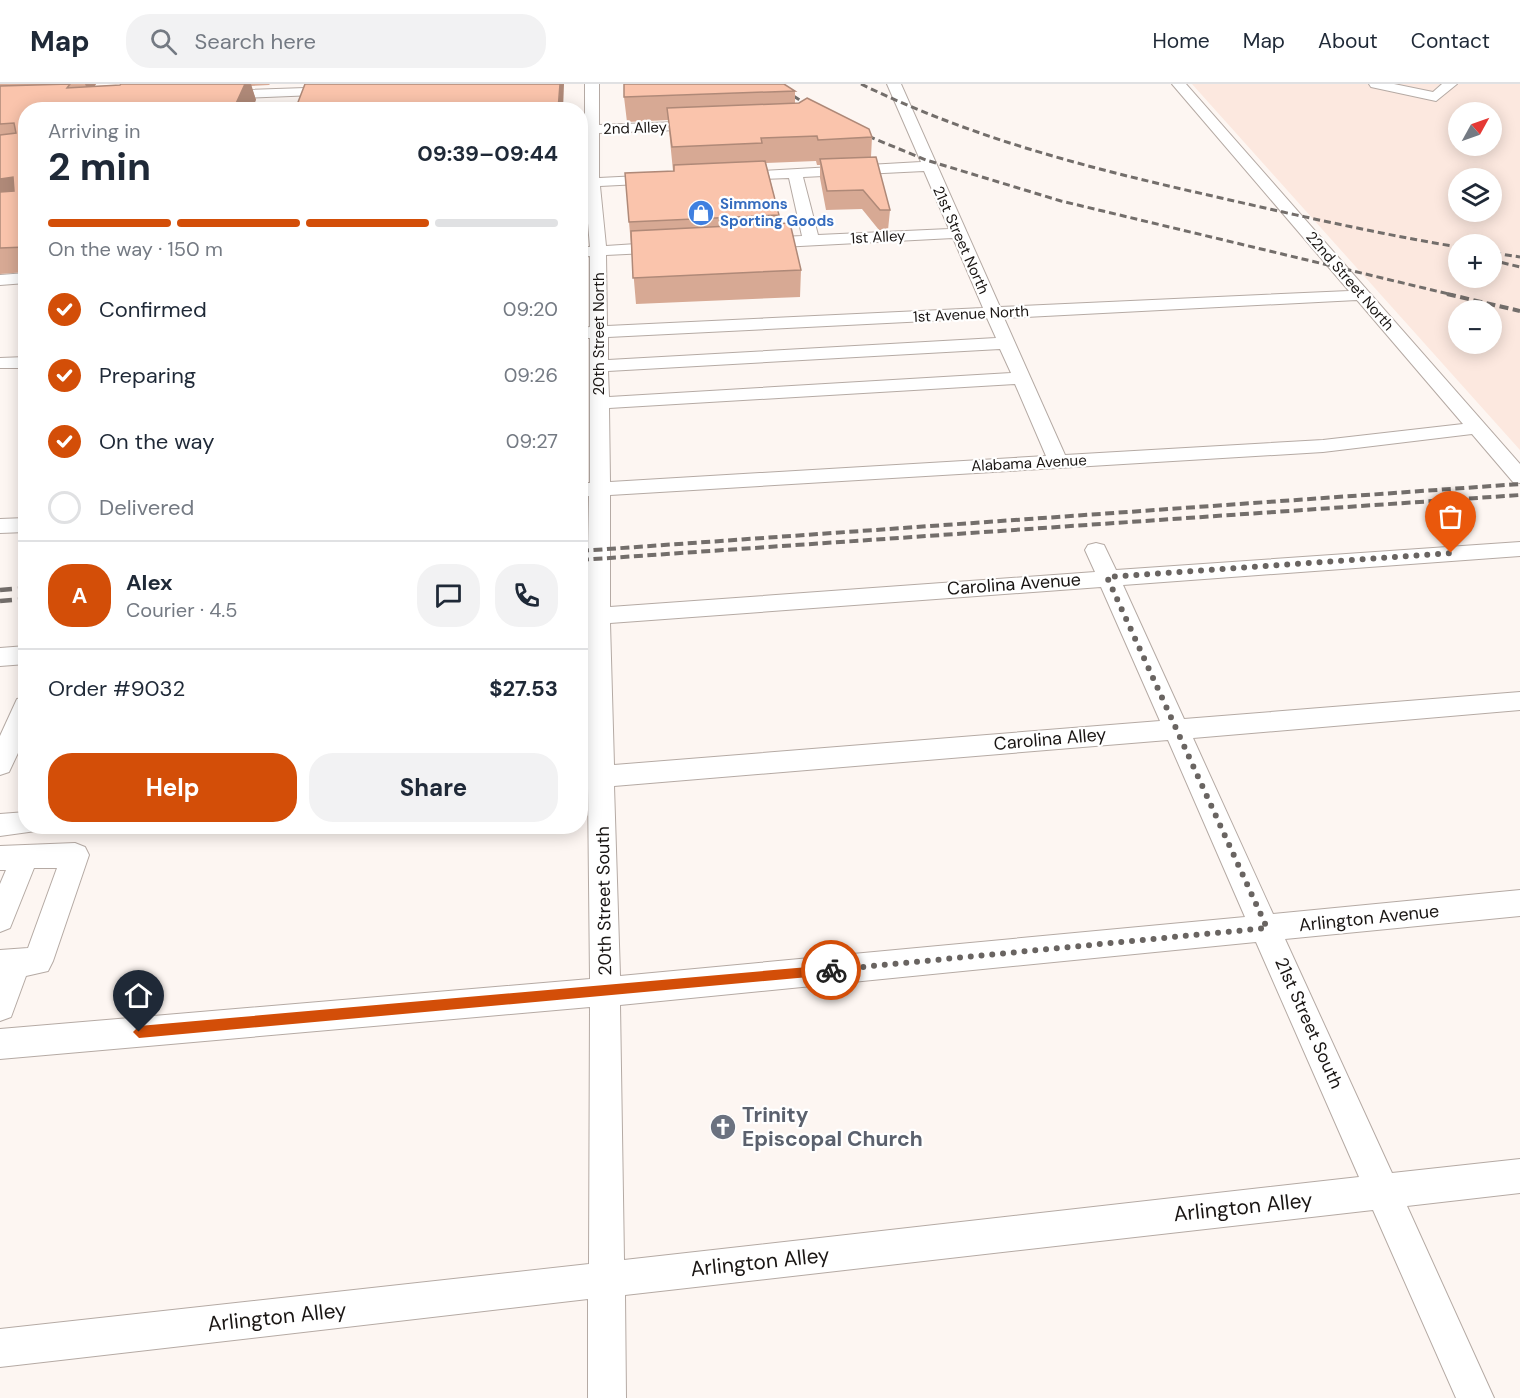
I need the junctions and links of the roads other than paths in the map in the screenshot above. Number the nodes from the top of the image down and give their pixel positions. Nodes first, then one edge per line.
1 (592, 84) edge
2 (894, 84) edge
3 (1179, 84) edge
4 (1376, 84) edge
5 (1450, 84) edge
6 (284, 88) edge
7 (351, 90) edge
8 (200, 96) edge
9 (278, 102) edge
10 (588, 120) edge
11 (718, 124) edge
12 (588, 129) edge
13 (929, 166) junction
14 (795, 173) junction
15 (723, 176) edge
16 (676, 179) edge
17 (588, 183) edge
18 (588, 228) edge
19 (959, 232) junction
20 (811, 240) junction
21 (740, 244) edge
22 (681, 247) edge
23 (589, 251) edge
24 (18, 279) edge
25 (0, 280) edge
26 (1362, 295) junction
27 (993, 313) junction
28 (589, 333) edge
29 (1006, 343) junction
30 (18, 362) edge
31 (0, 363) edge
32 (598, 366) junction
33 (1022, 378) junction
34 (599, 403) junction
35 (1477, 428) junction
36 (1058, 461) junction
37 (1520, 477) edge
38 (590, 489) edge
39 (18, 525) edge
40 (0, 526) edge
41 (1520, 549) edge
42 (1096, 550) dead end
43 (1107, 577) junction
44 (599, 584) joint
45 (589, 616) edge
46 (18, 656) edge
47 (0, 657) edge
48 (1520, 700) edge
49 (18, 724) edge
50 (1177, 729) junction
51 (0, 765) edge
52 (592, 777) edge
53 (18, 824) edge
54 (0, 825) edge
55 (12, 857) edge
56 (1520, 903) edge
57 (0, 919) edge
58 (1267, 928) junction
59 (7, 964) edge
60 (606, 992) junction
61 (0, 1007) edge
62 (0, 1044) edge
63 (1520, 1176) edge
64 (1382, 1192) junction
65 (606, 1280) junction
66 (0, 1348) edge
67 (607, 1398) edge
68 (1475, 1398) edge

1 - 10 street, 20th Street North
2 - 13 street, 21st Street North
3 - 26 street, 22nd Street North
4 - 5 street
6 - 7 street
6 - 8 street
6 - 9 street
11 - 12 street, 2nd Alley
13 - 14 street
13 - 19 street, 21st Street North
14 - 15 street
14 - 20 street
16 - 17 street
18 - 23 street, 20th Street North
19 - 20 street, 1st Alley
19 - 27 street, 21st Street North
20 - 21 street, 1st Alley
22 - 23 street
23 - 28 street, 20th Street North
24 - 25 street
26 - 27 street, 1st Avenue North
26 - 35 street, 22nd Street North
27 - 28 street, 1st Avenue North
27 - 29 street, 21st Street North
28 - 32 street, 20th Street North
29 - 32 street
29 - 33 street, 21st Street North
30 - 31 street
32 - 34 street, 20th Street North
33 - 34 street
33 - 36 street, 21st Street North
34 - 38 street, 20th Street North
35 - 36 street, Alabama Avenue
35 - 37 street, 22nd Street North
36 - 38 street, Alabama Avenue
38 - 44 street, 20th Street North
39 - 40 street
41 - 43 street, Carolina Avenue
42 - 43 street, 21st Street South
43 - 45 street, Carolina Avenue
43 - 50 street, 21st Street South
44 - 45 street, 20th Street South
45 - 52 street, 20th Street South
46 - 47 street
48 - 50 street, Carolina Alley
49 - 51 street
50 - 52 street, Carolina Alley
50 - 58 street, 21st Street South
52 - 60 street, 20th Street South
53 - 54 street
55 - 57 street
55 - 59 street
56 - 58 street, Arlington Avenue
58 - 60 street, Arlington Avenue
58 - 64 street, 21st Street South
59 - 61 street
60 - 62 street, Arlington Avenue
60 - 65 street, 20th Street South
63 - 64 street, Arlington Alley
64 - 65 street, Arlington Alley
64 - 68 street, 21st Street South
65 - 66 street, Arlington Alley
65 - 67 street, 20th Street South

